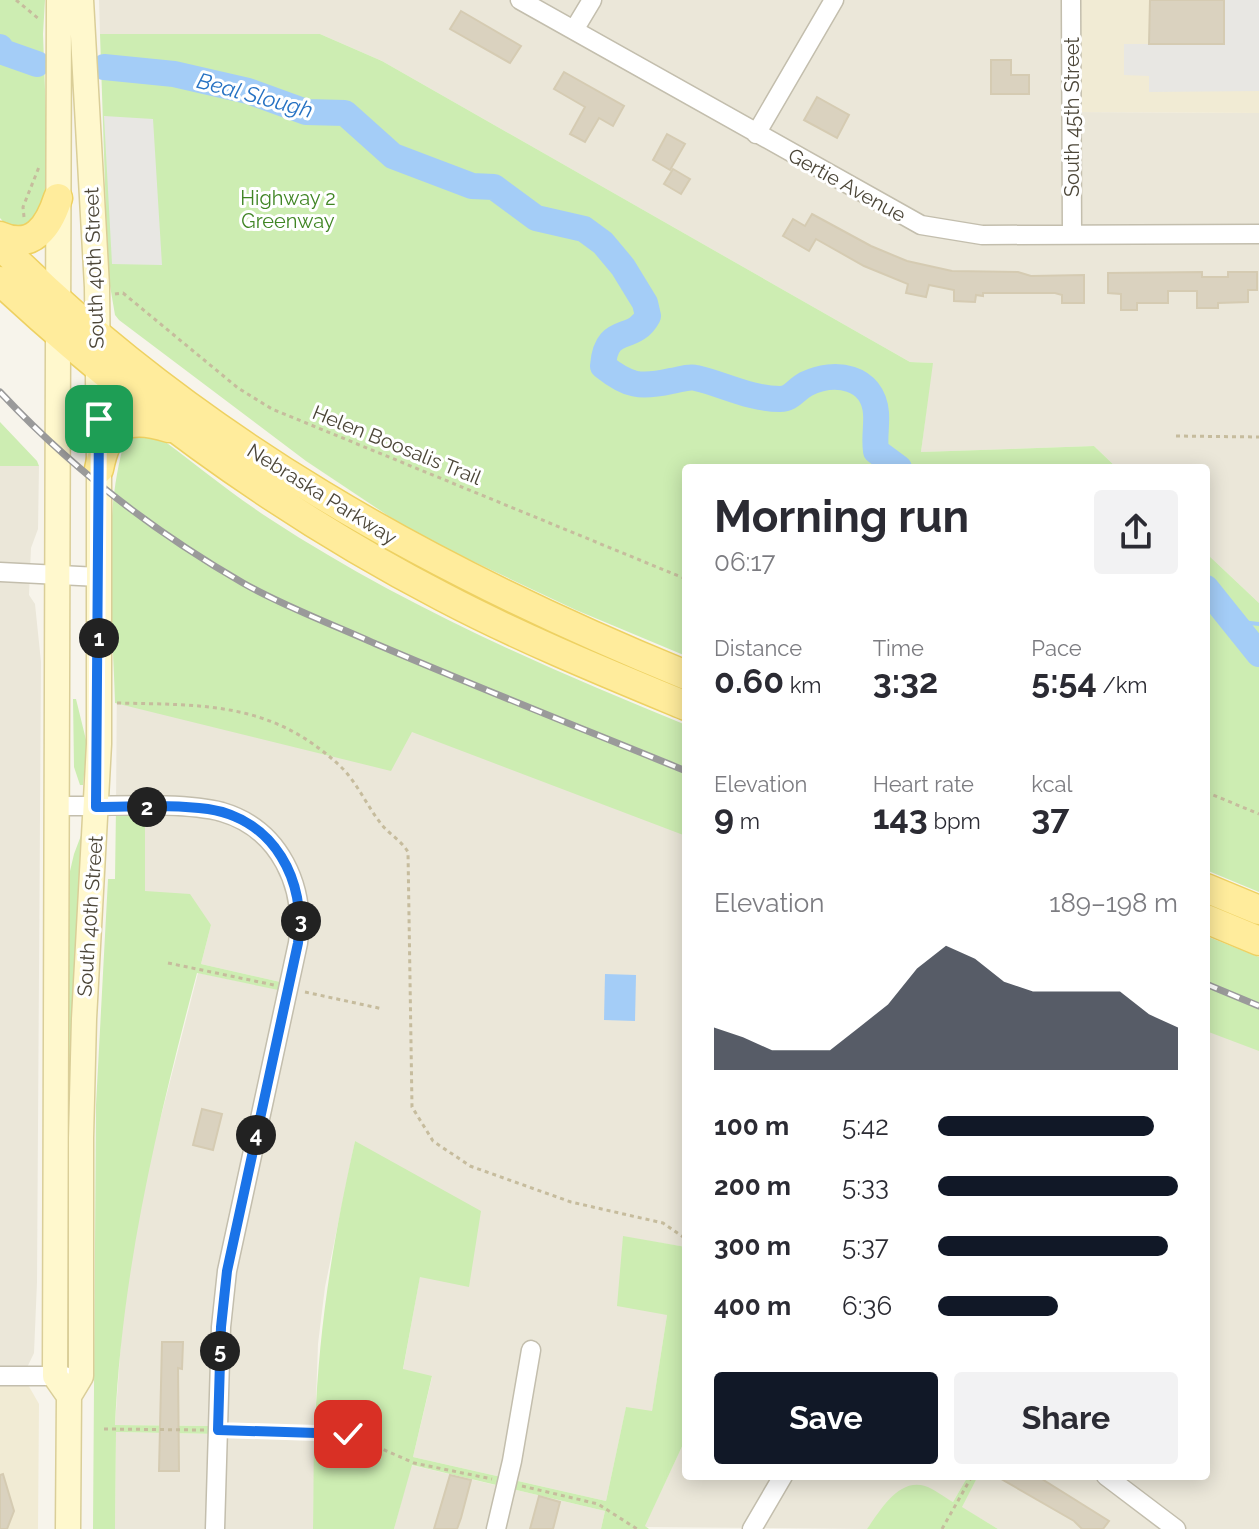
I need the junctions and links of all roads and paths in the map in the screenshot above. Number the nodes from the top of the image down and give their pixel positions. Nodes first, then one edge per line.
1 (16, 0) edge
2 (59, 0) edge
3 (81, 0) edge
4 (520, 0) edge
5 (592, 0) edge
6 (834, 0) edge
7 (1071, 0) edge
8 (43, 23) dead end
9 (574, 30) junction
10 (756, 134) junction
11 (58, 198) junction
12 (1072, 234) junction
13 (1259, 234) edge
14 (0, 236) edge
15 (0, 245) edge
16 (0, 281) edge
17 (123, 293) dead end
18 (57, 298) junction
19 (97, 333) junction
20 (56, 334) junction
21 (98, 367) junction
22 (185, 435) junction
23 (1176, 436) dead end
24 (1259, 437) edge
25 (99, 469) junction
26 (0, 572) edge
27 (57, 574) junction
28 (682, 577) edge
29 (99, 588) junction
30 (682, 673) edge
31 (113, 703) dead end
32 (682, 704) edge
33 (1210, 794) edge
34 (56, 806) junction
35 (96, 807) junction
36 (1259, 814) edge
37 (1210, 890) edge
38 (1259, 910) edge
39 (1210, 921) edge
40 (1259, 941) edge
41 (682, 1236) edge
42 (531, 1350) dead end
43 (0, 1376) edge
44 (68, 1383) junction
45 (104, 1429) dead end
46 (218, 1430) junction
47 (781, 1480) edge
48 (970, 1480) edge
49 (1111, 1480) edge
50 (507, 1483) junction
51 (68, 1529) edge
52 (215, 1529) edge
53 (496, 1529) edge
54 (637, 1529) edge
55 (752, 1529) edge
56 (942, 1529) edge
57 (1176, 1529) edge

1 - 8 path
2 - 11 main road, South 40th Street
3 - 19 main road, South 40th Street
4 - 9 street, Gertie Avenue
5 - 9 street
6 - 10 street
7 - 12 street, South 45th Street
9 - 10 street, Gertie Avenue
10 - 12 street, Gertie Avenue
11 - 14 main road
11 - 18 main road, South 40th Street
12 - 13 street, Gertie Avenue
15 - 18 main road, Nebraska Parkway
16 - 20 main road, Nebraska Parkway
17 - 28 path, Helen Boosalis Trail
18 - 19 main road, Nebraska Parkway
18 - 20 main road, South 40th Street
19 - 21 main road, South 40th Street
19 - 30 main road, Nebraska Parkway
20 - 21 main road, Nebraska Parkway
20 - 27 main road, South 40th Street
21 - 22 main road, Nebraska Parkway
21 - 25 main road, South 40th Street
22 - 25 main road
22 - 32 main road, Nebraska Parkway
23 - 24 path
25 - 29 main road, South 40th Street
26 - 27 street
27 - 29 street
27 - 34 main road, South 40th Street
29 - 35 main road, South 40th Street
31 - 41 path
33 - 36 path
34 - 35 street
34 - 44 main road, South 40th Street
35 - 44 main road, South 40th Street
35 - 46 street
37 - 38 main road
39 - 40 main road
42 - 50 street
43 - 44 street
44 - 51 main road, South 40th Street
45 - 46 path
46 - 50 path
46 - 52 street
47 - 55 street
48 - 56 path
49 - 57 street
50 - 53 street
50 - 54 path

